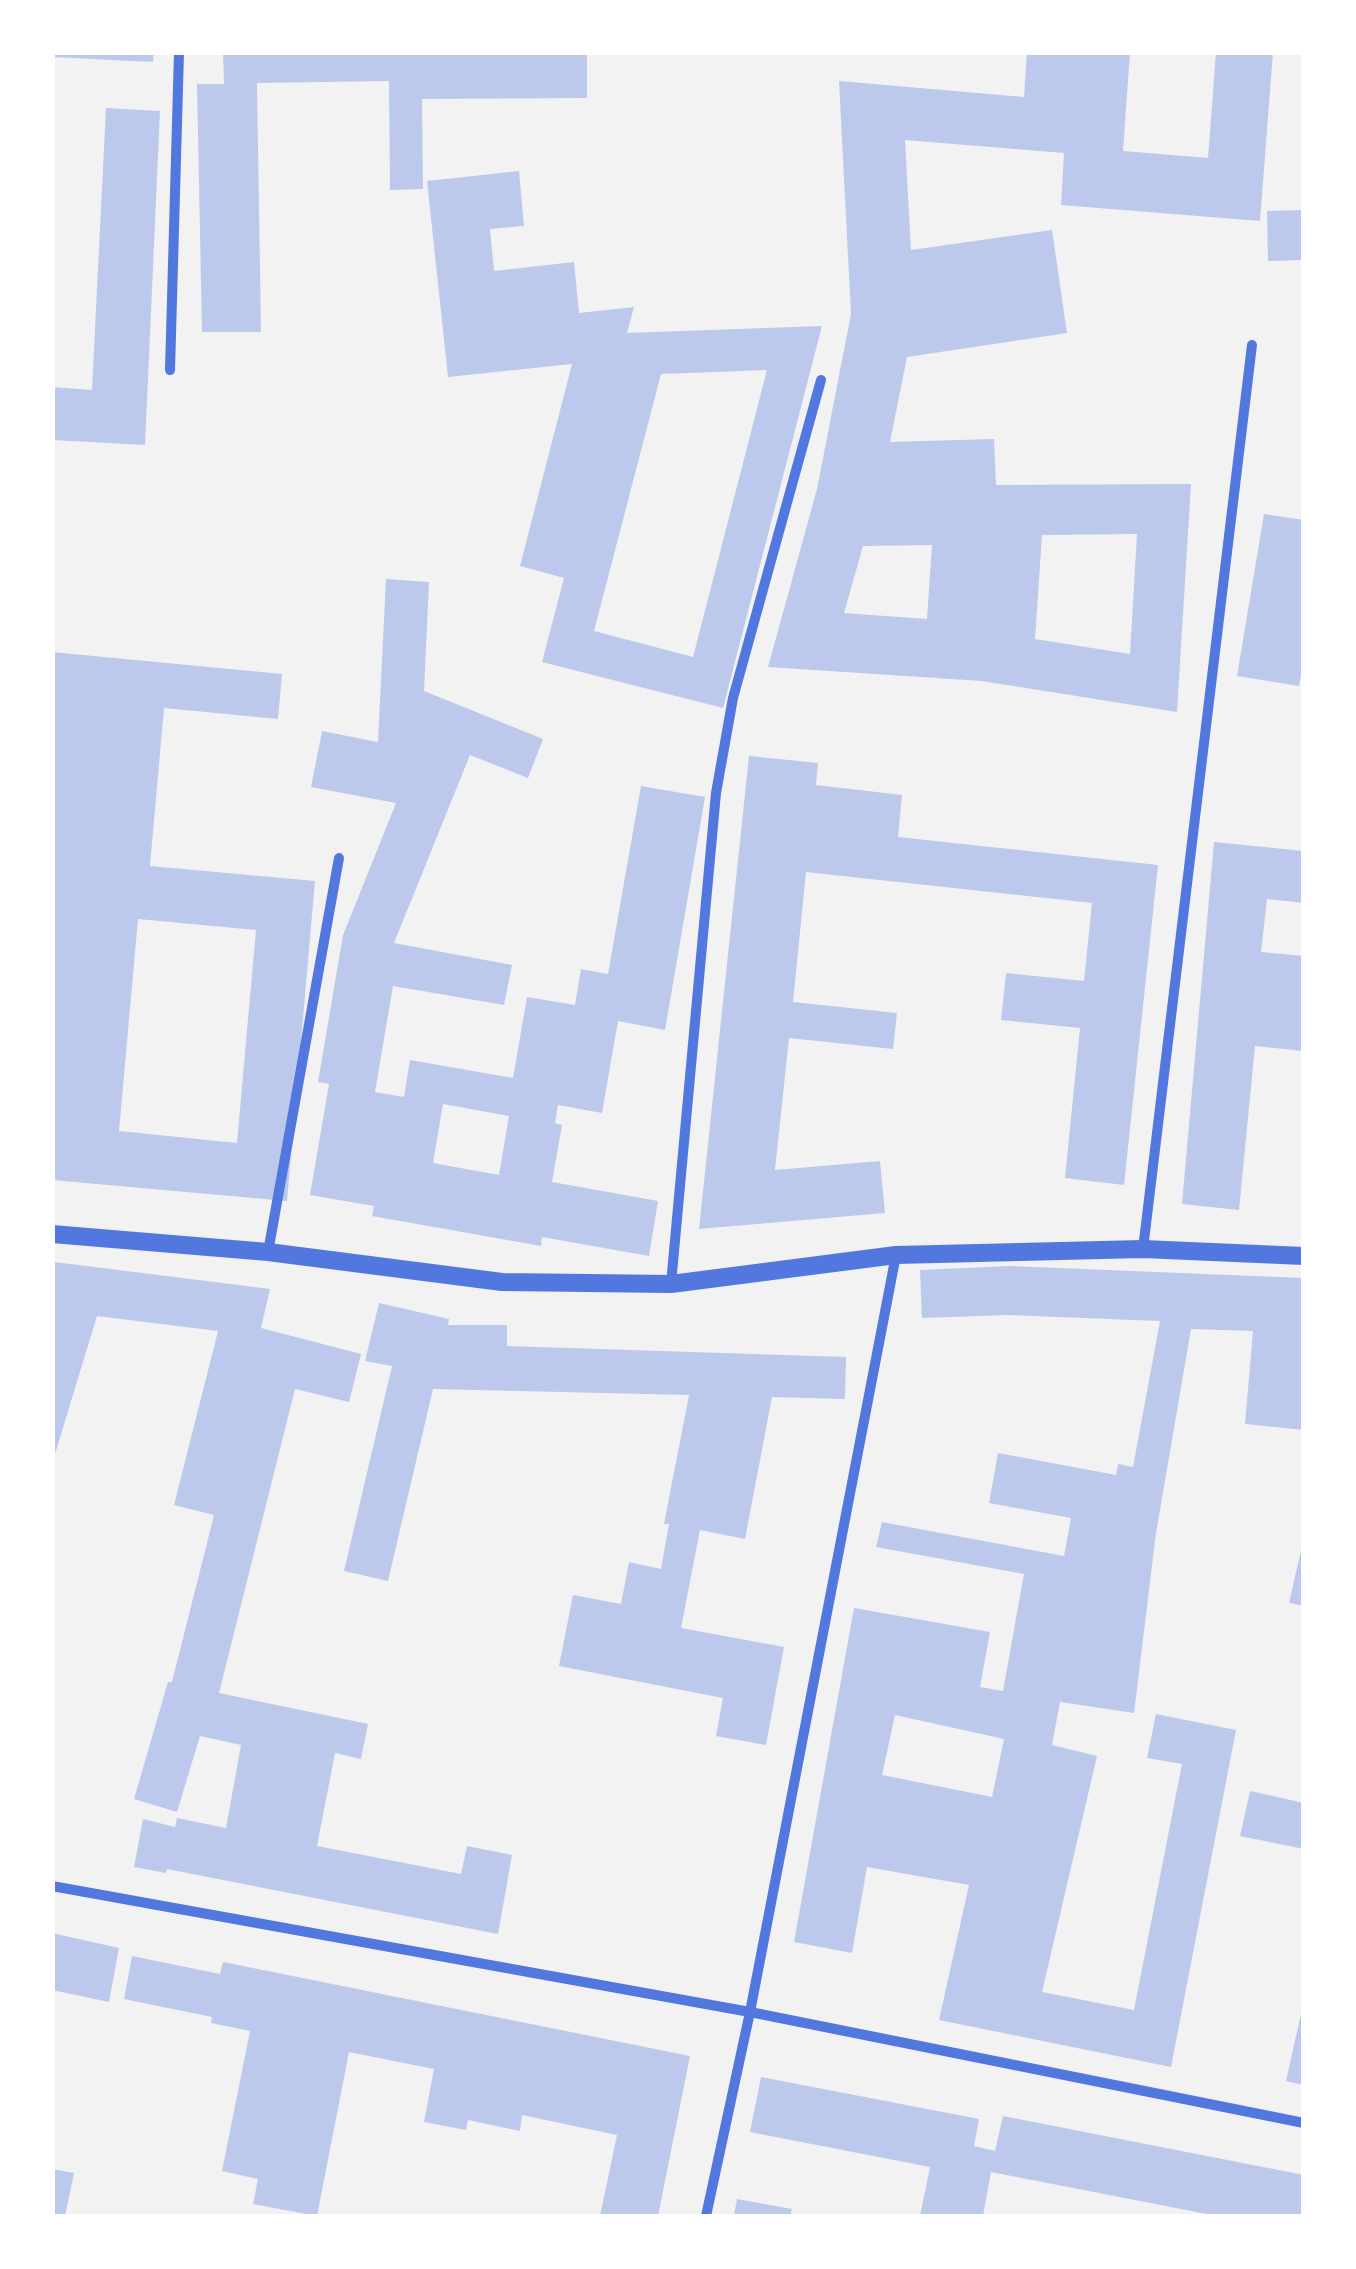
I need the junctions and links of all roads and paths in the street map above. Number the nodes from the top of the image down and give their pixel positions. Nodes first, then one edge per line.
1 (179, 52) edge
2 (1252, 345) dead end
3 (170, 370) dead end
4 (821, 380) dead end
5 (338, 858) dead end
6 (52, 1234) edge
7 (1143, 1249) junction
8 (268, 1252) junction
9 (896, 1255) junction
10 (1304, 1256) edge
11 (671, 1284) junction
12 (52, 1886) edge
13 (750, 2012) junction
14 (1304, 2123) edge
15 (706, 2216) edge

1 - 3 street
2 - 7 street
4 - 11 street
5 - 8 street
6 - 8 street
7 - 9 street
7 - 10 street
8 - 11 street
9 - 11 street
9 - 13 street
12 - 13 street
13 - 14 street
13 - 15 street

